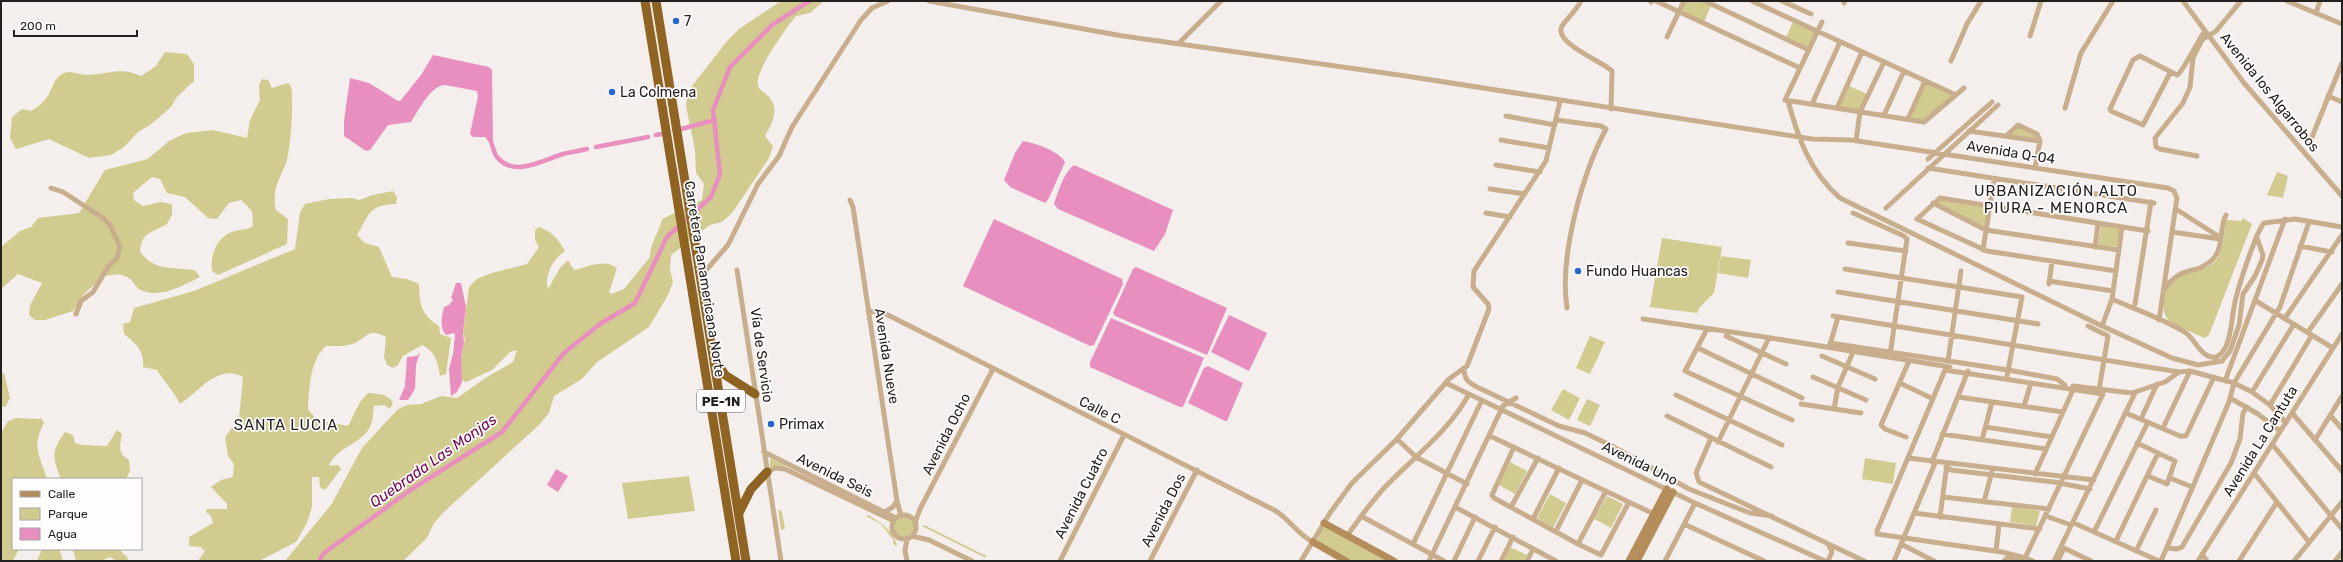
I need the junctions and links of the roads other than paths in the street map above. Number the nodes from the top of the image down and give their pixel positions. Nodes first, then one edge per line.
1 (645, 1) edge
2 (656, 1) edge
3 (888, 1) edge
4 (929, 1) edge
5 (1222, 1) edge
6 (1581, 1) edge
7 (1653, 1) edge
8 (1684, 1) edge
9 (1705, 1) edge
10 (1752, 1) edge
11 (1782, 1) edge
12 (1981, 1) edge
13 (2041, 1) edge
14 (2113, 1) edge
15 (2183, 1) edge
16 (2241, 1) edge
17 (2287, 1) edge
18 (2320, 1) edge
19 (1679, 12) junction
20 (2316, 12) junction
21 (1811, 14) dead end
22 (1822, 22) dead end
23 (2342, 24) edge
24 (2205, 31) junction
25 (1818, 32) junction
26 (2030, 36) dead end
27 (2209, 36) junction
28 (1667, 37) dead end
29 (1840, 42) junction
30 (1179, 43) junction
31 (1809, 50) junction
32 (1862, 52) junction
33 (1951, 61) dead end
34 (1884, 62) junction
35 (2342, 63) edge
36 (1800, 68) junction
37 (1904, 71) junction
38 (2170, 73) junction
39 (1925, 81) junction
40 (1964, 88) dead end
41 (660, 94) junction
42 (1956, 95) junction
43 (2328, 96) junction
44 (673, 99) junction
45 (1560, 101) junction
46 (1788, 101) junction
47 (1992, 102) dead end
48 (2342, 102) edge
49 (1812, 104) junction
50 (1998, 105) dead end
51 (1837, 108) junction
52 (2065, 108) dead end
53 (1611, 109) junction
54 (1860, 112) junction
55 (1884, 115) junction
56 (1506, 116) dead end
57 (1908, 119) junction
58 (1556, 122) junction
59 (1969, 130) junction
60 (1797, 136) junction
61 (2006, 136) junction
62 (1501, 140) dead end
63 (1854, 140) junction
64 (2040, 141) junction
65 (2310, 142) dead end
66 (1549, 148) junction
67 (1936, 152) junction
68 (1944, 153) junction
69 (2198, 156) dead end
70 (1928, 159) dead end
71 (1496, 164) dead end
72 (1928, 168) junction
73 (2035, 168) junction
74 (1540, 172) junction
75 (1994, 179) junction
76 (51, 188) dead end
77 (1490, 189) dead end
78 (1525, 194) junction
79 (2342, 196) edge
80 (850, 200) dead end
81 (1933, 203) junction
82 (1990, 206) junction
83 (1886, 208) dead end
84 (2176, 209) junction
85 (1486, 213) dead end
86 (1853, 213) dead end
87 (2226, 215) dead end
88 (1510, 216) junction
89 (2285, 219) junction
90 (2309, 222) junction
91 (2098, 224) junction
92 (2122, 227) junction
93 (2342, 227) edge
94 (1986, 230) junction
95 (2148, 231) junction
96 (2172, 232) junction
97 (2342, 236) edge
98 (2257, 238) junction
99 (2220, 239) junction
100 (1848, 242) dead end
101 (2300, 246) junction
102 (2095, 247) junction
103 (1983, 250) junction
104 (2119, 250) junction
105 (1906, 251) junction
106 (2332, 252) junction
107 (2052, 261) junction
108 (1845, 269) dead end
109 (737, 270) dead end
110 (1961, 271) dead end
111 (2116, 271) junction
112 (701, 276) junction
113 (1902, 278) junction
114 (2342, 284) edge
115 (1959, 287) junction
116 (2113, 291) junction
117 (1838, 292) dead end
118 (2163, 293) junction
119 (2112, 299) junction
120 (2256, 301) junction
121 (1899, 302) junction
122 (2135, 304) dead end
123 (1567, 308) dead end
124 (868, 311) junction
125 (1955, 311) junction
126 (2276, 313) junction
127 (76, 314) dead end
128 (2285, 318) junction
129 (1643, 320) dead end
130 (2159, 320) junction
131 (2018, 321) junction
132 (2038, 324) dead end
133 (2294, 324) junction
134 (1895, 326) junction
135 (2088, 326) dead end
136 (2102, 326) junction
137 (1707, 329) junction
138 (2310, 334) junction
139 (2342, 334) edge
140 (1726, 336) dead end
141 (1952, 336) junction
142 (1770, 338) junction
143 (1829, 345) junction
144 (2013, 345) junction
145 (1698, 348) junction
146 (2333, 348) junction
147 (1853, 352) junction
148 (1762, 353) junction
149 (1890, 355) junction
150 (1822, 356) dead end
151 (714, 359) junction
152 (2104, 360) junction
153 (1909, 361) junction
154 (1948, 361) junction
155 (1786, 364) dead end
156 (1847, 367) junction
157 (993, 369) junction
158 (1464, 370) junction
159 (2008, 370) junction
160 (2190, 371) junction
161 (1968, 372) junction
162 (2179, 372) junction
163 (1751, 374) junction
164 (1452, 376) junction
165 (2007, 376) junction
166 (1813, 377) dead end
167 (2214, 377) junction
168 (1875, 379) dead end
169 (2225, 381) junction
170 (1468, 382) junction
171 (1446, 383) junction
172 (1900, 383) junction
173 (2031, 383) junction
174 (2234, 383) junction
175 (2157, 384) junction
176 (2065, 385) junction
177 (1838, 387) junction
178 (2073, 390) junction
179 (2099, 390) junction
180 (2252, 392) junction
181 (2135, 393) junction
182 (755, 394) junction
183 (1469, 394) junction
184 (1676, 395) dead end
185 (1740, 396) junction
186 (2342, 396) edge
187 (1929, 397) dead end
188 (1958, 397) junction
189 (1516, 398) dead end
190 (2230, 398) junction
191 (1482, 400) junction
192 (1866, 400) dead end
193 (1992, 402) junction
194 (1509, 403) junction
195 (2270, 405) junction
196 (2024, 406) junction
197 (2247, 407) junction
198 (1834, 409) junction
199 (1502, 411) junction
200 (2063, 412) junction
201 (2126, 413) junction
202 (2292, 413) junction
203 (1861, 414) dead end
204 (2330, 415) junction
205 (1667, 416) dead end
206 (1729, 419) junction
207 (1792, 420) dead end
208 (2141, 420) junction
209 (2148, 422) junction
210 (2286, 423) junction
211 (1985, 427) junction
212 (2163, 428) junction
213 (2342, 429) edge
214 (2280, 431) junction
215 (1942, 434) junction
216 (1124, 435) junction
217 (1490, 436) junction
218 (1906, 437) dead end
219 (2052, 437) junction
220 (1711, 438) junction
221 (1397, 439) junction
222 (1982, 440) junction
223 (2316, 440) junction
224 (1718, 442) junction
225 (2138, 444) junction
226 (2272, 444) junction
227 (1782, 445) dead end
228 (1514, 447) junction
229 (2046, 449) junction
230 (764, 452) junction
231 (2158, 453) junction
232 (1416, 458) junction
233 (1538, 458) junction
234 (1908, 458) junction
235 (1934, 462) junction
236 (1946, 465) junction
237 (1771, 467) dead end
238 (1559, 468) junction
239 (1197, 470) junction
240 (1992, 471) junction
241 (2342, 471) edge
242 (767, 472) junction
243 (2036, 473) junction
244 (2254, 473) junction
245 (1447, 474) junction
246 (2064, 476) junction
247 (2148, 476) junction
248 (2170, 478) junction
249 (1672, 479) junction
250 (2033, 479) junction
251 (1582, 480) junction
252 (2094, 480) junction
253 (2061, 483) junction
254 (1467, 484) junction
255 (2192, 487) junction
256 (2090, 488) junction
257 (1670, 490) junction
258 (1606, 492) junction
259 (1943, 497) junction
260 (897, 501) junction
261 (1629, 502) junction
262 (1984, 502) junction
263 (2277, 502) junction
264 (2342, 502) edge
265 (1695, 503) junction
266 (1511, 507) junction
267 (1455, 508) junction
268 (920, 509) junction
269 (2049, 509) junction
270 (2156, 510) dead end
271 (881, 513) junction
272 (739, 514) junction
273 (1654, 514) junction
274 (1914, 514) junction
275 (2330, 514) junction
276 (1361, 516) junction
277 (1772, 516) junction
278 (2046, 516) junction
279 (1475, 517) junction
280 (1940, 517) junction
281 (899, 518) junction
282 (1533, 519) junction
283 (1324, 523) junction
284 (1684, 524) junction
285 (1999, 524) junction
286 (2072, 524) junction
287 (916, 525) junction
288 (1495, 527) junction
289 (2040, 529) junction
290 (2342, 529) edge
291 (1556, 531) junction
292 (2094, 532) junction
293 (1347, 536) junction
294 (1513, 537) junction
295 (899, 538) junction
296 (910, 538) junction
297 (929, 540) junction
298 (2116, 541) junction
299 (1313, 542) junction
300 (1902, 542) junction
301 (2309, 542) junction
302 (1828, 543) junction
303 (1413, 544) junction
304 (1578, 544) junction
305 (2168, 548) junction
306 (1533, 549) junction
307 (905, 550) junction
308 (1842, 551) junction
309 (1996, 551) junction
310 (2136, 551) junction
311 (1832, 552) junction
312 (2342, 552) edge
313 (1432, 554) junction
314 (2202, 554) junction
315 (1601, 555) junction
316 (2016, 558) junction
317 (1336, 559) edge
318 (1552, 560) edge
319 (2023, 560) edge
320 (2084, 560) edge
321 (2242, 560) edge
322 (736, 561) edge
323 (746, 561) edge
324 (781, 561) edge
325 (907, 561) edge
326 (972, 561) edge
327 (1060, 561) edge
328 (1150, 561) edge
329 (1301, 561) edge
330 (1346, 561) edge
331 (1394, 561) edge
332 (1429, 561) edge
333 (1444, 561) edge
334 (1454, 561) edge
335 (1478, 561) edge
336 (1501, 561) edge
337 (1527, 561) edge
338 (1598, 561) edge
339 (1629, 561) edge
340 (1637, 561) edge
341 (1665, 561) edge
342 (1764, 561) edge
343 (1825, 561) edge
344 (1864, 561) edge
345 (1894, 561) edge
346 (1934, 561) edge
347 (2004, 561) edge
348 (2033, 561) edge
349 (2054, 561) edge
350 (2058, 561) edge
351 (2091, 561) edge
352 (2160, 561) edge
353 (2198, 561) edge
354 (2207, 561) edge
355 (2294, 561) edge
356 (2335, 561) edge

1 - 41 highway, Carretera Panamericana Norte / PE-1N
2 - 44 highway, Carretera Panamericana Norte / PE-1N
3 - 112 street
4 - 30 street, Avenida Q-04
5 - 30 street
6 - 53 street
7 - 19 street
8 - 19 street
9 - 31 street
10 - 25 street
11 - 21 street
12 - 33 street
13 - 26 street
14 - 52 street
15 - 24 street, Avenida los Algarrobos
16 - 27 street
17 - 20 street
18 - 20 street
19 - 28 street
19 - 36 street
20 - 23 street
22 - 25 street
24 - 27 street, Avenida los Algarrobos
24 - 38 street
25 - 29 street
25 - 31 street
27 - 69 street
27 - 79 street, Avenida los Algarrobos
29 - 32 street
29 - 49 street
30 - 45 street, Avenida Q-04
31 - 36 street
32 - 34 street
32 - 51 street
34 - 37 street
34 - 54 street
35 - 43 street
36 - 46 street
37 - 39 street
37 - 55 street
38 - 38 street
39 - 42 street
39 - 57 street
40 - 42 street
41 - 44 highway
41 - 322 highway, Carretera Panamericana Norte / PE-1N
42 - 57 street
43 - 48 street
43 - 65 street
44 - 112 highway, Carretera Panamericana Norte / PE-1N
45 - 53 street, Avenida Q-04
45 - 58 street
46 - 49 street
46 - 60 street
47 - 67 street
49 - 51 street
50 - 59 street
51 - 54 street
53 - 60 street, Avenida Q-04
54 - 55 street
54 - 63 street
55 - 57 street
56 - 58 street
58 - 66 street
58 - 123 street
59 - 61 street
59 - 68 street
60 - 63 street, Avenida Q-04
60 - 136 street
61 - 64 street
61 - 64 street
62 - 66 street
63 - 67 street, Avenida Q-04
64 - 73 street
66 - 74 street
67 - 68 street, Avenida Q-04
67 - 70 street
68 - 72 street
68 - 73 street, Avenida Q-04
71 - 74 street
72 - 75 street, Avenida Q-04
72 - 83 street
73 - 84 street, Avenida Q-04
74 - 78 street
75 - 82 street
75 - 95 street, Avenida Q-04
76 - 127 street
77 - 78 street
78 - 88 street
80 - 124 street, Avenida Nueve
81 - 82 street
81 - 94 street
81 - 103 street
82 - 91 street
82 - 94 street
84 - 96 street
84 - 99 street
85 - 88 street
86 - 105 street
87 - 99 street
88 - 158 street
89 - 90 street
89 - 98 street
89 - 120 street
90 - 93 street
90 - 101 street
91 - 92 street
91 - 102 street
92 - 95 street
92 - 104 street
94 - 102 street
94 - 103 street
95 - 122 street
96 - 99 street
96 - 118 street
97 - 106 street
98 - 130 street
98 - 136 street
99 - 118 street
100 - 105 street
101 - 106 street
101 - 126 street
102 - 104 street
103 - 107 street
104 - 111 street
105 - 113 street
106 - 128 street
107 - 111 street
107 - 116 street
108 - 113 street
109 - 182 street, Vía de Servicio
110 - 115 street
111 - 116 street
112 - 151 highway, Carretera Panamericana Norte / PE-1N
113 - 115 street
113 - 121 street
114 - 138 street
115 - 125 street
115 - 131 street
116 - 119 street
117 - 121 street
118 - 130 street
119 - 130 street
119 - 136 street
120 - 126 street
120 - 169 street
121 - 125 street
121 - 134 street
124 - 157 street, Calle C
124 - 260 street, Avenida Nueve
125 - 131 street
125 - 141 street
126 - 128 street
126 - 174 street
128 - 133 street
129 - 137 street
131 - 132 street
131 - 144 street
133 - 138 street
133 - 180 street
134 - 141 street
134 - 143 street
134 - 149 street
135 - 152 street
137 - 142 street
137 - 145 street
138 - 146 street
138 - 195 street
139 - 146 street, Avenida La Cantuta
140 - 148 street
141 - 144 street
141 - 154 street
142 - 143 street
142 - 148 street
143 - 147 street
143 - 149 street
144 - 152 street
144 - 159 street
145 - 163 street
145 - 185 street
146 - 202 street, Avenida La Cantuta
147 - 149 street
147 - 156 street
148 - 155 street
148 - 163 street
149 - 153 street
149 - 154 street
150 - 156 street
151 - 182 highway
151 - 272 highway, Carretera Panamericana Norte / PE-1N
152 - 162 street
152 - 179 street
153 - 161 street
153 - 172 street
154 - 159 street
156 - 168 street
156 - 177 street
157 - 216 street, Calle C
157 - 268 street, Avenida Ocho
158 - 164 street
158 - 170 street
159 - 165 street
159 - 176 street
160 - 162 street
160 - 167 street
160 - 212 street
161 - 165 street
161 - 173 street
161 - 188 street
161 - 234 street
162 - 175 street
163 - 185 street
163 - 198 street
164 - 170 street
164 - 171 street
165 - 176 street
166 - 177 street
167 - 169 street
167 - 212 street
169 - 174 street
170 - 194 street
171 - 183 street, Avenida Uno
171 - 221 street
172 - 187 street
172 - 218 street
173 - 178 street
173 - 196 street
174 - 180 street
174 - 190 street
175 - 181 street
175 - 208 street
176 - 179 street
177 - 192 street
177 - 198 street
178 - 200 street
178 - 246 street
179 - 181 street
180 - 195 street
181 - 201 street
182 - 230 street, Vía de Servicio
183 - 191 street, Avenida Uno
183 - 232 street
184 - 206 street
185 - 206 street
185 - 207 street
186 - 204 street
188 - 193 street
188 - 215 street
189 - 194 street
190 - 197 street
190 - 255 street
191 - 199 street, Avenida Uno
191 - 245 street
193 - 196 street
193 - 211 street
194 - 199 street
194 - 249 street
195 - 210 street
196 - 200 street
197 - 214 street
197 - 305 street
198 - 203 street
199 - 217 street
199 - 257 street, Avenida Uno
200 - 219 street
201 - 208 street
201 - 252 street
202 - 210 street, Avenida La Cantuta
202 - 223 street
204 - 213 street
204 - 223 street
205 - 220 street
206 - 224 street
206 - 227 street
208 - 209 street
209 - 212 street
209 - 225 street
210 - 214 street, Avenida La Cantuta
211 - 219 street
211 - 222 street
214 - 226 street, Avenida La Cantuta
215 - 222 street
215 - 235 street
216 - 239 street, Calle C
216 - 327 street, Avenida Cuatro
217 - 228 street
217 - 254 street
219 - 229 street
220 - 224 street
220 - 277 street
221 - 232 street
221 - 283 street
222 - 229 street
223 - 241 street
224 - 237 street
225 - 231 street
225 - 292 street
226 - 244 street, Avenida La Cantuta
226 - 275 street
228 - 233 street
228 - 266 street
229 - 243 street
230 - 242 street, Vía de Servicio
230 - 271 street, Avenida Seis
231 - 247 street
231 - 248 street
232 - 245 street
232 - 276 street
233 - 238 street
233 - 266 street
234 - 235 street
234 - 300 street
235 - 236 street
235 - 274 street
236 - 240 street
236 - 259 street
238 - 251 street
238 - 282 street
239 - 299 street, Calle C
239 - 328 street, Avenida Dos
240 - 243 street
240 - 250 street
240 - 262 street
242 - 271 street, Avenida Seis
242 - 272 highway
242 - 324 street, Vía de Servicio
243 - 246 street
243 - 250 street
244 - 263 street
244 - 314 street, Avenida La Cantuta
245 - 254 street
245 - 303 street
246 - 252 street
246 - 253 street
247 - 248 street
247 - 298 street
248 - 255 street
249 - 257 street
249 - 277 street
250 - 253 street
251 - 258 street
251 - 291 street
252 - 256 street
253 - 256 street
253 - 269 street
254 - 267 street
255 - 305 street
256 - 286 street
257 - 265 street, Avenida Uno
257 - 273 street
257 - 340 street
258 - 261 street
258 - 304 street
259 - 262 street
259 - 280 street
260 - 271 street
260 - 281 street, Avenida Nueve
261 - 273 street
261 - 315 street
262 - 269 street
263 - 301 street
263 - 321 street
264 - 275 street
265 - 284 street
265 - 343 street, Avenida Uno
266 - 282 street
267 - 279 street
267 - 313 street
268 - 281 street
268 - 287 street, Avenida Ocho
269 - 278 street
270 - 310 street
271 - 281 street, Avenida Seis
272 - 323 highway, Carretera Panamericana Norte / PE-1N
273 - 339 street
274 - 280 street
274 - 300 street
275 - 290 street
275 - 301 street
276 - 293 street
276 - 303 street
277 - 302 street
278 - 286 street
278 - 289 street
279 - 288 street
279 - 334 street
280 - 285 street
281 - 287 street, Avenida Seis
281 - 295 street, Avenida Nueve
282 - 291 street
283 - 293 street
283 - 299 street
284 - 341 street
284 - 342 street
285 - 289 street
285 - 309 street
286 - 292 street
286 - 349 street
287 - 296 street, Avenida Ocho
287 - 297 street
288 - 294 street
288 - 335 street
289 - 319 street
291 - 304 street
292 - 298 street
293 - 331 street
294 - 306 street
294 - 336 street
295 - 296 street
295 - 307 street
296 - 297 street
296 - 307 street
297 - 326 street
298 - 310 street
299 - 317 street
299 - 329 street
300 - 309 street
300 - 345 street
300 - 346 street
301 - 355 street
302 - 308 street
302 - 311 street
303 - 313 street
304 - 315 street
305 - 352 street
306 - 318 street
306 - 337 street
307 - 325 street
308 - 311 street
308 - 344 street
309 - 316 street
310 - 352 street
311 - 343 street
312 - 356 street
313 - 332 street
313 - 333 street
314 - 353 street, Avenida La Cantuta
314 - 354 street
315 - 338 street
316 - 319 street
316 - 347 street
317 - 330 street
319 - 348 street
320 - 350 street
320 - 351 street

